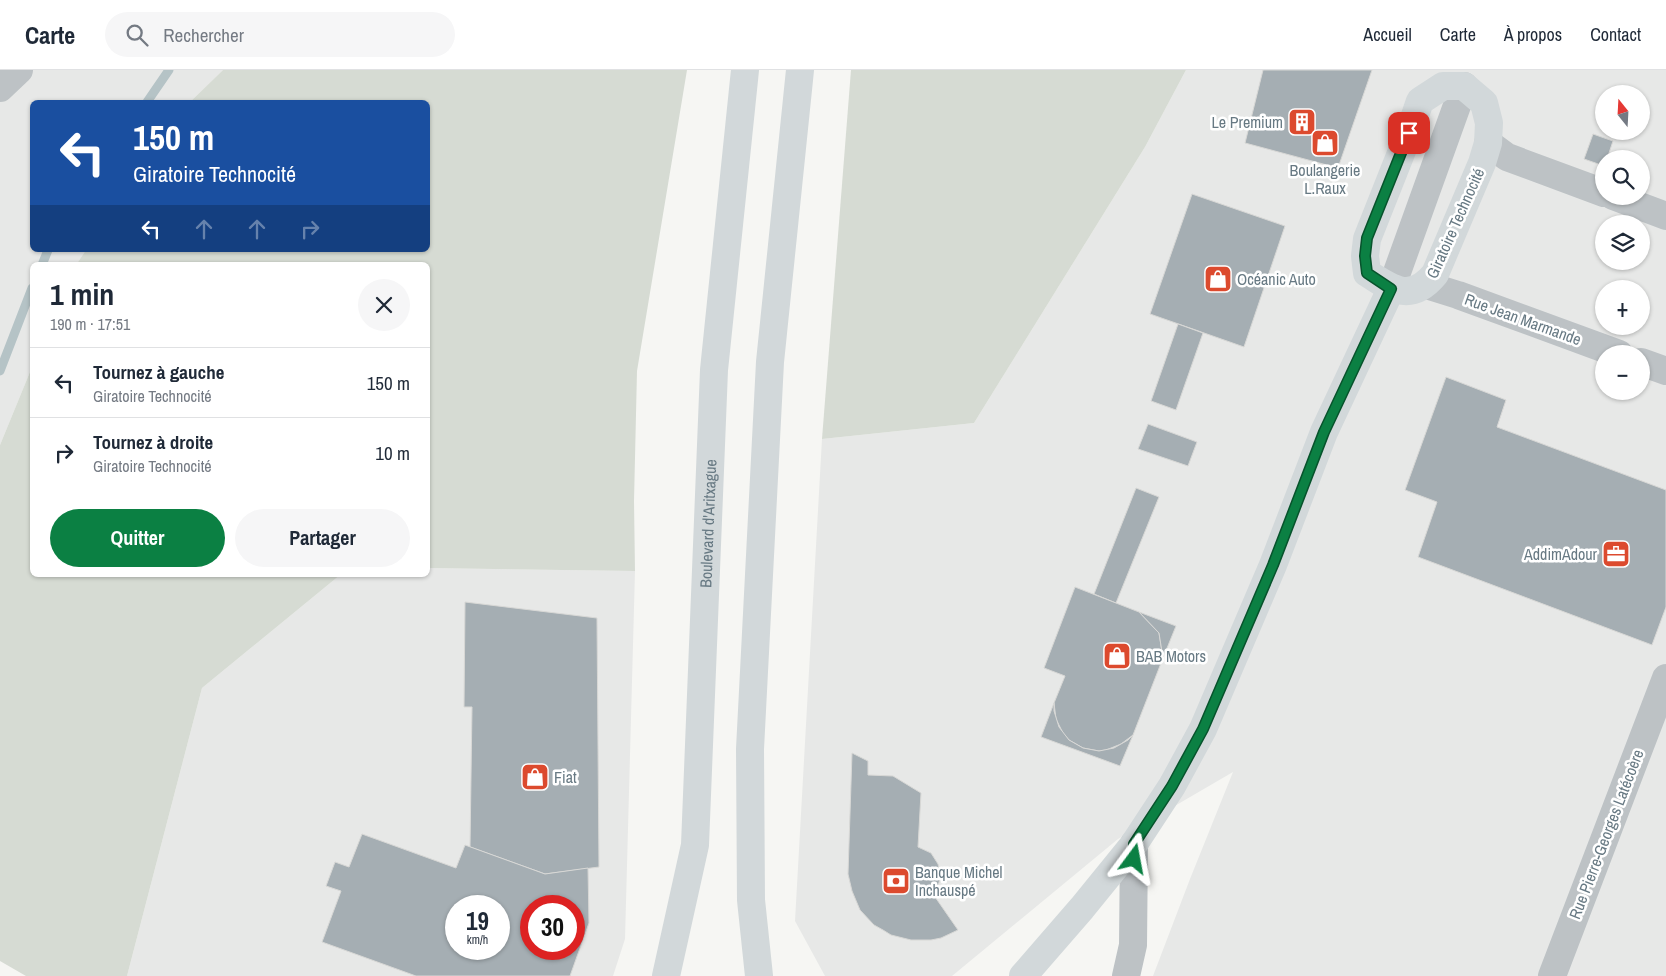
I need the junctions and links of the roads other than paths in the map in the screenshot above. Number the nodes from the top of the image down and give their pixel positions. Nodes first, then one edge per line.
1 (19, 70) edge
2 (745, 70) edge
3 (800, 70) edge
4 (1467, 78) edge
5 (0, 88) edge
6 (1488, 143) junction
7 (1595, 190) edge
8 (1637, 205) edge
9 (1666, 216) edge
10 (1426, 285) junction
11 (1391, 289) junction
12 (1595, 346) edge
13 (1664, 688) edge
14 (1134, 844) junction
15 (1048, 948) junction
16 (666, 976) edge
17 (759, 976) edge
18 (1017, 976) edge
19 (1022, 976) edge
20 (1126, 976) edge
21 (1552, 976) edge

1 - 5 street
2 - 16 main road, Boulevard d'Aritxague
3 - 17 main road
4 - 6 main road, Giratoire Technocité
4 - 11 street
4 - 11 main road
6 - 7 street
6 - 10 main road, Giratoire Technocité
8 - 9 street
10 - 11 main road, Giratoire Technocité
10 - 12 street, Rue Jean Marmande
11 - 14 main road
13 - 21 street, Rue Pierre-Georges Latécoère
14 - 15 main road
14 - 20 street
15 - 18 main road
15 - 19 main road

